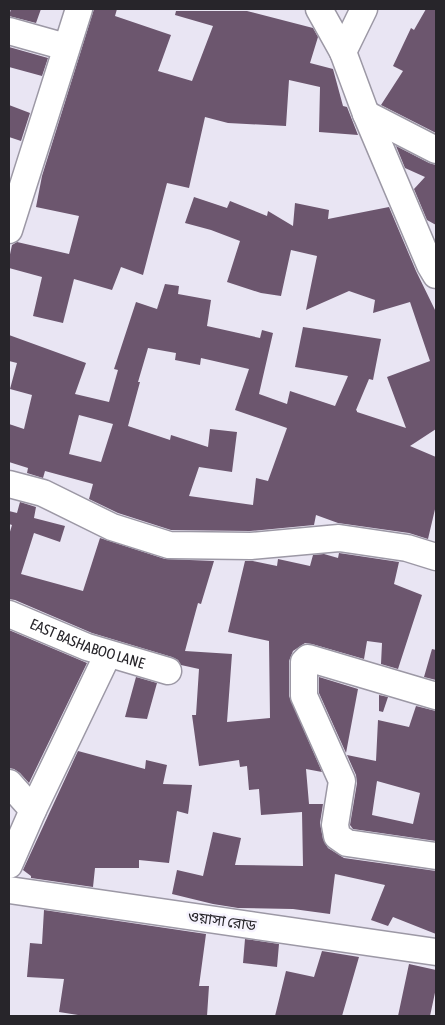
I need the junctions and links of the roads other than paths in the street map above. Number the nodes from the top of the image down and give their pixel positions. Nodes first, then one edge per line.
1 (79, 9) edge
2 (319, 9) edge
3 (364, 9) edge
4 (9, 31) edge
5 (66, 48) junction
6 (342, 52) junction
7 (366, 114) junction
8 (436, 150) edge
9 (9, 230) edge
10 (434, 264) edge
11 (9, 484) edge
12 (436, 557) edge
13 (9, 614) edge
14 (108, 654) junction
15 (168, 671) dead end
16 (436, 696) edge
17 (9, 783) edge
18 (33, 810) junction
19 (436, 856) edge
20 (9, 864) edge
21 (9, 890) edge
22 (436, 952) edge

1 - 5 street
2 - 6 street
3 - 6 street
4 - 5 street
5 - 9 street
6 - 7 street
7 - 8 street
7 - 10 street
11 - 12 street
13 - 14 street, EAST BASHABOO LANE
14 - 15 street, EAST BASHABOO LANE
14 - 18 street
16 - 19 street
17 - 18 street
18 - 20 street
21 - 22 street, ওয়াসা রোড

